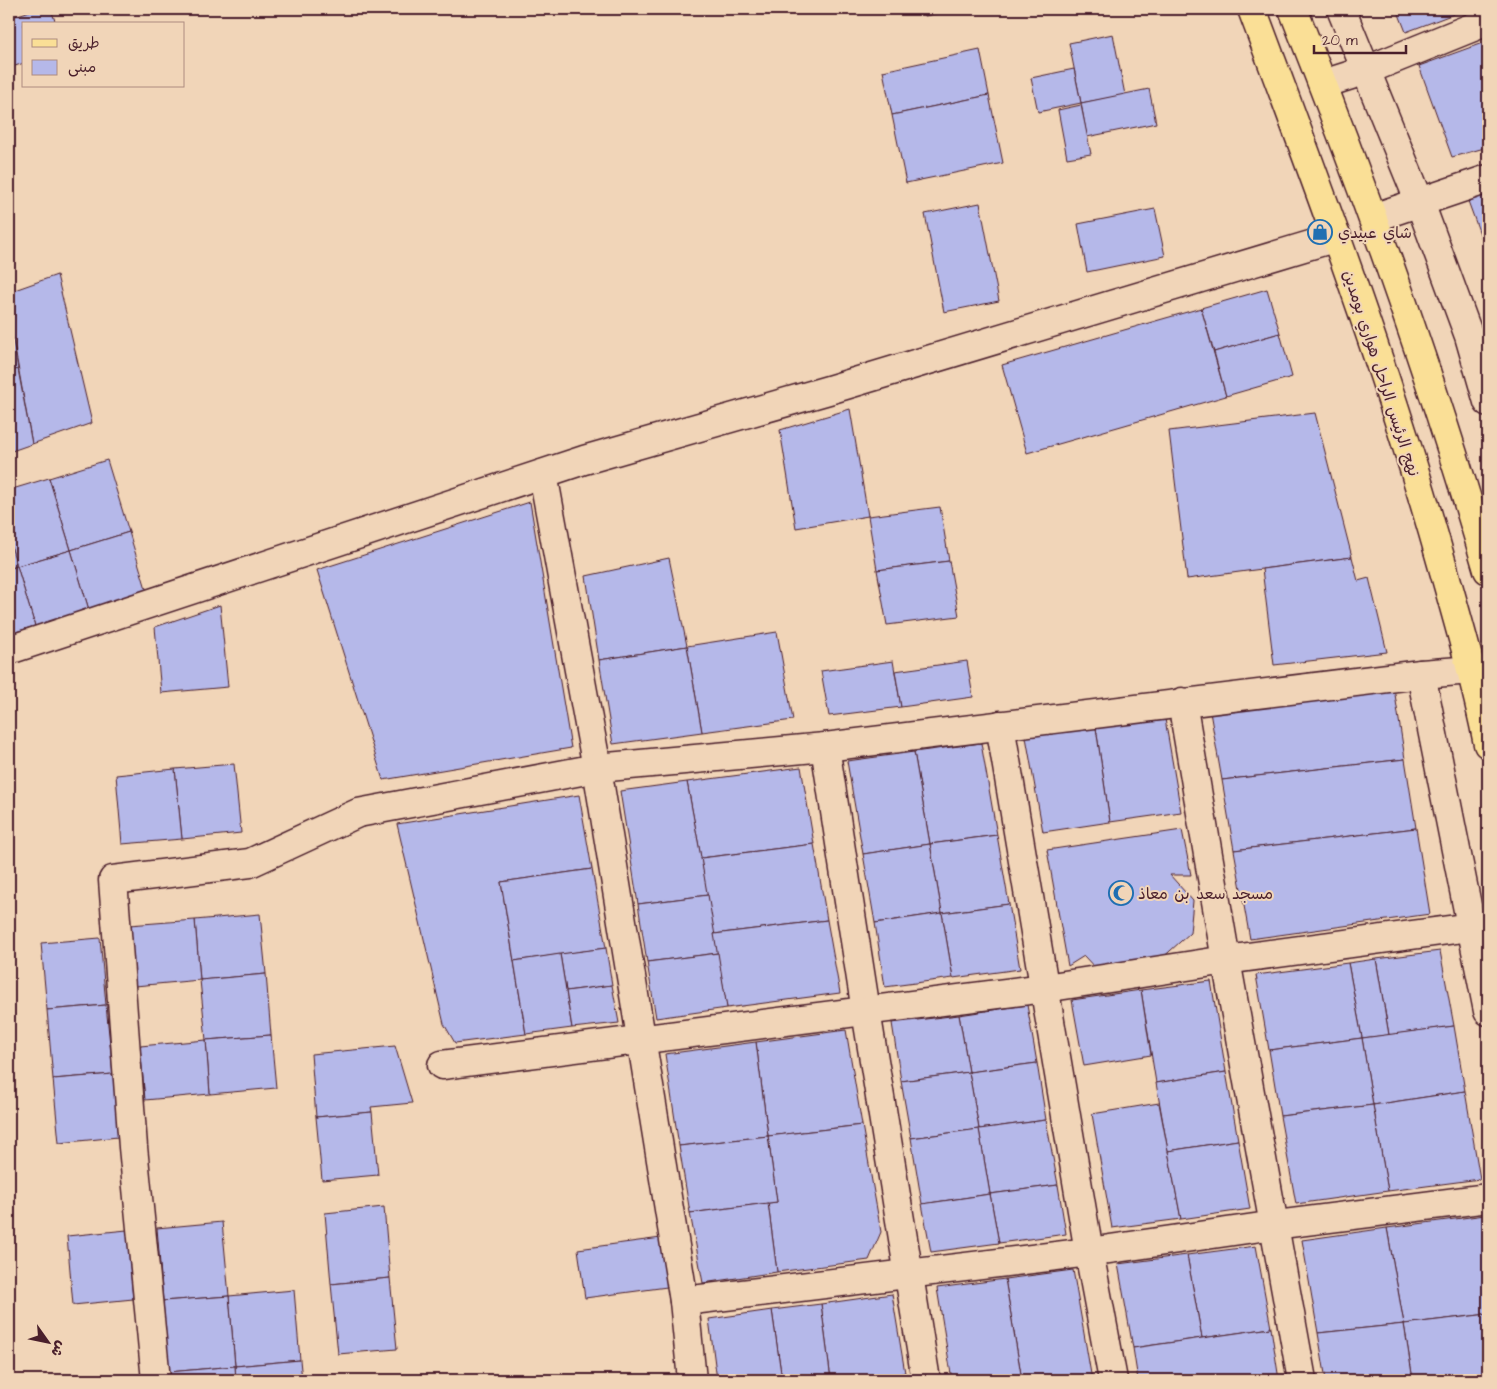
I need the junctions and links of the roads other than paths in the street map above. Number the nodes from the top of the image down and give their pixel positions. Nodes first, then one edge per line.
1 (1252, 9) edge
2 (1293, 9) edge
3 (1341, 9) edge
4 (1488, 21) edge
5 (1367, 70) junction
6 (1323, 84) junction
7 (1488, 179) edge
8 (1420, 203) junction
9 (1373, 218) junction
10 (1337, 237) junction
11 (1488, 402) edge
12 (542, 474) junction
13 (1488, 570) edge
14 (9, 650) edge
15 (1472, 670) junction
16 (1421, 674) junction
17 (1182, 702) junction
18 (1485, 709) edge
19 (1000, 725) junction
20 (1488, 744) edge
21 (825, 747) junction
22 (597, 768) junction
23 (1480, 927) edge
24 (1226, 960) junction
25 (1045, 988) junction
26 (866, 1011) junction
27 (1488, 1011) edge
28 (640, 1040) junction
29 (442, 1065) dead end
30 (1488, 1198) edge
31 (1275, 1225) junction
32 (1089, 1252) junction
33 (909, 1274) junction
34 (684, 1301) junction
35 (156, 1380) edge
36 (692, 1380) edge
37 (926, 1380) edge
38 (1113, 1380) edge
39 (1302, 1380) edge

1 - 10 main road, نهج الرئيس الراحل هواري بومدين
2 - 6 main road
3 - 5 street
4 - 5 street
5 - 6 street
5 - 8 street
6 - 9 main road
7 - 8 street
8 - 9 street
8 - 11 street
9 - 13 main road
10 - 12 street
10 - 15 main road, نهج الرئيس الراحل هواري بومدين
12 - 14 street
12 - 22 street
15 - 16 street
15 - 18 main road, نهج الرئيس الراحل هواري بومدين
16 - 17 street
16 - 23 street
17 - 19 street
17 - 24 street
18 - 20 main road, نهج الرئيس الراحل هواري بومدين
19 - 21 street
19 - 25 street
21 - 22 street
21 - 26 street
22 - 28 street
22 - 35 street
23 - 24 street
23 - 27 street
24 - 25 street
24 - 31 street
25 - 26 street
25 - 32 street
26 - 28 street
26 - 33 street
28 - 29 street
28 - 34 street
30 - 31 street
31 - 32 street
31 - 39 street
32 - 33 street
32 - 38 street
33 - 34 street
33 - 37 street
34 - 36 street

